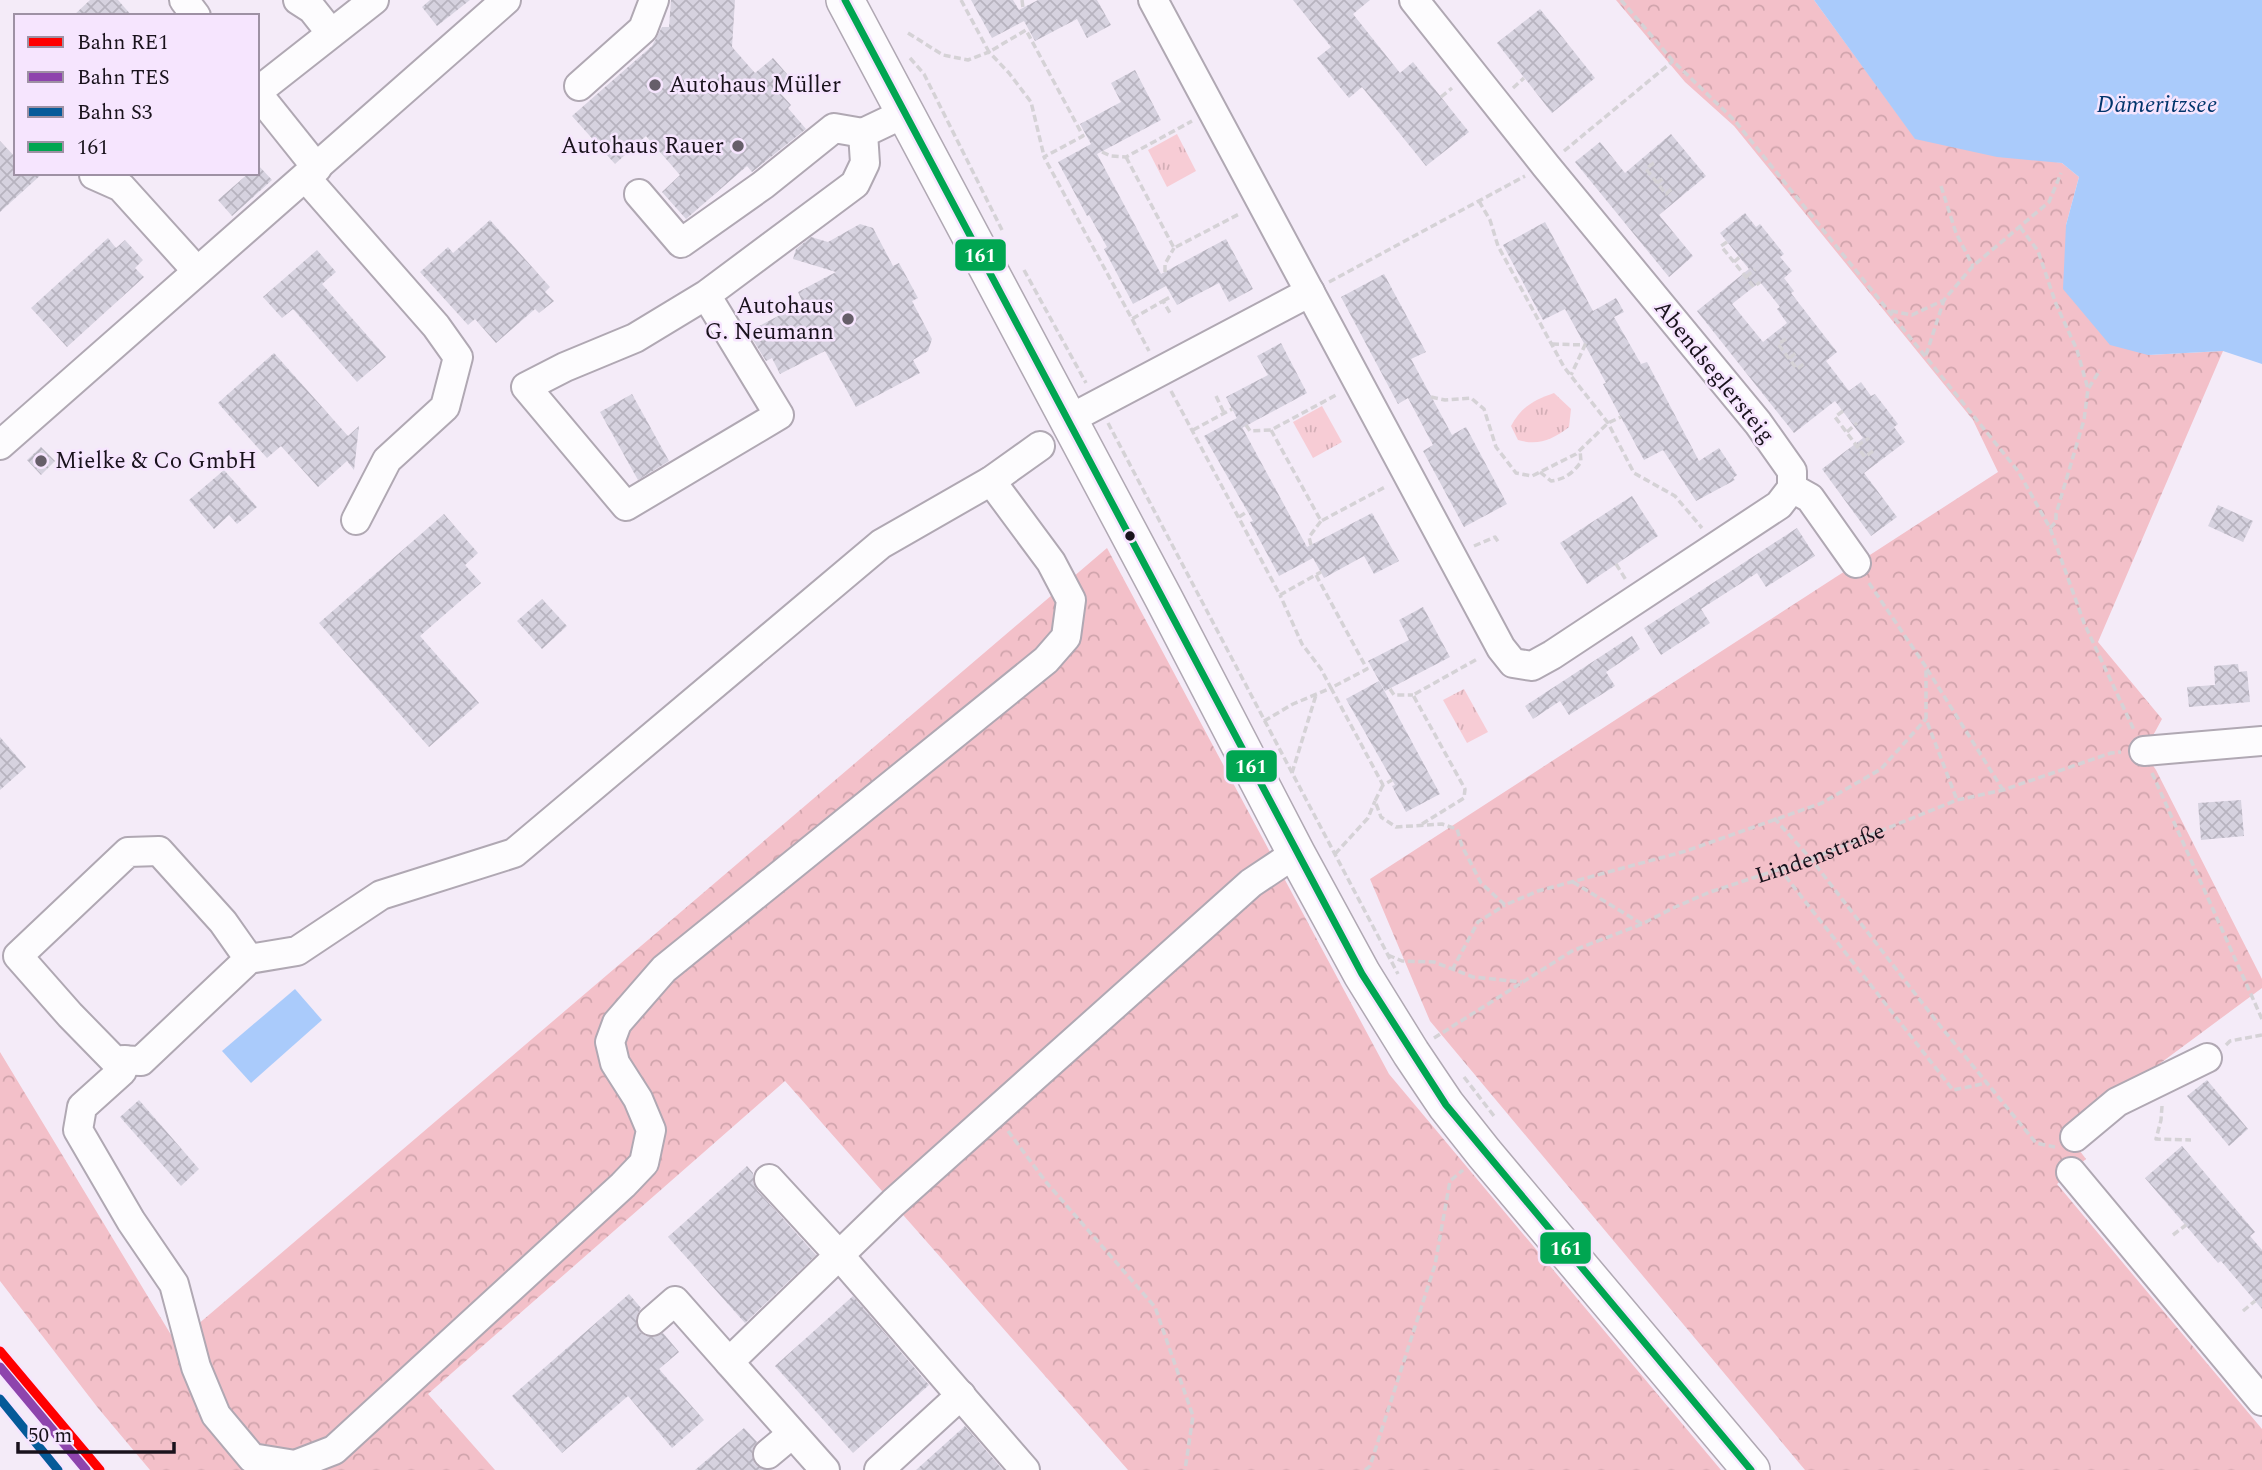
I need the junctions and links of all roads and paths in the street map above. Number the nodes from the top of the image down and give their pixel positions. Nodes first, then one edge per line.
1 (298, 0) edge
2 (374, 0) edge
3 (506, 0) edge
4 (654, 0) edge
5 (845, 0) edge
6 (961, 0) edge
7 (1022, 0) edge
8 (1153, 0) edge
9 (1414, 0) edge
10 (1621, 0) edge
11 (1023, 8) dead end
12 (331, 33) junction
13 (908, 33) dead end
14 (989, 51) junction
15 (1673, 61) junction
16 (924, 74) dead end
17 (1457, 84) dead end
18 (579, 86) dead end
19 (259, 90) edge
20 (259, 95) edge
21 (1441, 97) dead end
22 (1212, 110) junction
23 (905, 113) junction
24 (863, 133) junction
25 (1102, 152) dead end
26 (1045, 157) junction
27 (1126, 157) junction
28 (1654, 163) dead end
29 (1546, 166) junction
30 (311, 173) junction
31 (2061, 173) dead end
32 (94, 175) edge
33 (1665, 177) dead end
34 (1657, 183) junction
35 (1941, 186) dead end
36 (1674, 187) dead end
37 (639, 194) dead end
38 (1479, 201) junction
39 (1262, 202) junction
40 (2020, 227) junction
41 (1003, 230) dead end
42 (1727, 242) dead end
43 (1174, 248) junction
44 (1743, 254) dead end
45 (1734, 262) junction
46 (1021, 265) dead end
47 (1973, 266) junction
48 (1755, 269) dead end
49 (197, 271) junction
50 (1165, 272) dead end
51 (1746, 277) junction
52 (1760, 282) dead end
53 (1316, 289) junction
54 (706, 296) junction
55 (1172, 296) dead end
56 (1944, 300) junction
57 (1163, 301) junction
58 (1889, 311) junction
59 (1170, 313) dead end
60 (1132, 319) junction
61 (1058, 334) dead end
62 (1786, 338) dead end
63 (1552, 344) junction
64 (1797, 352) dead end
65 (1926, 355) junction
66 (1790, 358) junction
67 (1154, 359) dead end
68 (1805, 363) dead end
69 (2100, 370) dead end
70 (1571, 375) junction
71 (1169, 386) dead end
72 (1350, 388) junction
73 (2088, 389) junction
74 (1216, 396) dead end
75 (1431, 397) dead end
76 (1233, 409) dead end
77 (1843, 411) dead end
78 (1224, 413) junction
79 (1621, 417) dead end
80 (1068, 421) junction
81 (1608, 423) junction
82 (1857, 423) dead end
83 (1247, 425) dead end
84 (1193, 430) junction
85 (1271, 430) junction
86 (1847, 432) junction
87 (1869, 438) dead end
88 (0, 445) edge
89 (1040, 446) dead end
90 (1857, 446) junction
91 (1580, 450) junction
92 (1873, 451) dead end
93 (1130, 466) dead end
94 (1541, 472) junction
95 (1399, 480) junction
96 (991, 481) junction
97 (1792, 488) junction
98 (1248, 511) dead end
99 (1239, 517) junction
100 (355, 520) dead end
101 (1321, 521) junction
102 (2050, 528) junction
103 (1703, 530) dead end
104 (1499, 543) dead end
105 (1311, 545) dead end
106 (1463, 551) dead end
107 (1856, 563) joint
108 (1616, 564) dead end
109 (1626, 580) dead end
110 (1280, 595) junction
111 (1498, 656) junction
112 (1926, 667) junction
113 (1331, 688) junction
114 (1390, 689) dead end
115 (1315, 695) junction
116 (1413, 695) junction
117 (1926, 719) junction
118 (1264, 721) junction
119 (2262, 741) edge
120 (2144, 751) junction
121 (1292, 773) junction
122 (1392, 780) dead end
123 (1383, 785) junction
124 (2003, 790) junction
125 (1957, 800) junction
126 (1375, 801) junction
127 (1774, 818) junction
128 (1420, 825) junction
129 (1296, 853) junction
130 (1335, 854) junction
131 (1811, 859) junction
132 (1779, 868) junction
133 (1573, 882) junction
134 (1506, 905) junction
135 (1642, 924) junction
136 (1388, 955) junction
137 (249, 959) junction
138 (1452, 970) junction
139 (1400, 977) dead end
140 (1525, 982) junction
141 (2262, 1018) edge
142 (1428, 1029) dead end
143 (2262, 1035) edge
144 (1433, 1038) junction
145 (1441, 1048) dead end
146 (2207, 1058) joint
147 (125, 1060) junction
148 (1456, 1068) dead end
149 (1987, 1083) junction
150 (994, 1112) junction
151 (1496, 1119) dead end
152 (2075, 1137) joint
153 (2156, 1139) dead end
154 (2191, 1140) dead end
155 (1471, 1163) dead end
156 (2071, 1172) dead end
157 (769, 1179) dead end
158 (2186, 1225) dead end
159 (2173, 1236) dead end
160 (839, 1255) junction
161 (2255, 1301) dead end
162 (2243, 1311) dead end
163 (653, 1321) dead end
164 (729, 1362) junction
165 (961, 1395) junction
166 (2262, 1402) edge
167 (792, 1434) junction
168 (768, 1454) dead end
169 (825, 1470) edge
170 (879, 1470) edge
171 (1025, 1470) edge
172 (1185, 1470) edge
173 (1365, 1470) edge
174 (1751, 1470) edge

1 - 12 street
2 - 12 street
3 - 30 street
4 - 18 street
5 - 23 main road
6 - 14 path
7 - 11 path
8 - 22 street
9 - 29 street, Abendseglersteig
10 - 15 path
12 - 19 street
13 - 14 path
14 - 26 path
14 - 26 path
15 - 29 path
15 - 58 path
16 - 41 path
17 - 21 path
20 - 30 street
22 - 27 path
22 - 39 street
23 - 24 street
23 - 80 main road
24 - 37 street
24 - 54 street
25 - 27 path
26 - 60 path
27 - 43 path
28 - 34 path
29 - 38 path
29 - 97 street, Abendseglersteig
30 - 49 street
30 - 100 street
31 - 40 path
32 - 49 street
33 - 34 path
34 - 36 path
35 - 47 path
38 - 53 path
38 - 63 path
39 - 43 path
39 - 53 street
40 - 47 path
40 - 73 path
42 - 45 path
43 - 50 path
44 - 45 path
45 - 51 path
46 - 61 path
47 - 56 path
48 - 51 path
49 - 88 street
51 - 52 path
53 - 72 street
53 - 80 street
54 - 54 street
55 - 57 path
56 - 58 path
56 - 65 path
57 - 59 path
57 - 60 path
58 - 65 path
60 - 67 path
62 - 66 path
63 - 70 path
63 - 70 path
64 - 66 path
65 - 102 path
66 - 68 path
69 - 73 path
70 - 81 path
71 - 84 path
72 - 85 path
72 - 95 street
73 - 102 path
74 - 78 path
75 - 94 path
76 - 78 path
77 - 86 path
78 - 84 path
79 - 81 path
80 - 129 main road
81 - 91 path
81 - 103 path
82 - 86 path
83 - 85 path
84 - 99 path
85 - 101 path
86 - 90 path
87 - 90 path
89 - 96 street
90 - 92 path
91 - 94 path
91 - 94 path
93 - 118 path
95 - 101 path
95 - 111 street
96 - 137 street
96 - 147 street
97 - 107 street
97 - 111 street
98 - 99 path
99 - 110 path
101 - 105 path
102 - 120 path
104 - 106 path
107 - 112 path
108 - 109 path
110 - 113 path
110 - 113 path
111 - 116 path
112 - 117 path
112 - 124 path
113 - 115 path
113 - 123 path
114 - 116 path
115 - 118 path
115 - 121 path
116 - 128 path
117 - 125 path
117 - 127 path
118 - 121 path
119 - 120 street
120 - 124 path, Lindenstraße
120 - 141 path
121 - 130 path
122 - 123 path
123 - 126 path
124 - 125 path, Lindenstraße
125 - 131 path, Lindenstraße
126 - 128 path
126 - 130 path
127 - 131 path
127 - 133 path
128 - 134 path
129 - 150 street
129 - 174 main road
130 - 136 path
131 - 132 path, Lindenstraße
131 - 149 path
132 - 135 path, Lindenstraße
132 - 149 path
133 - 134 path
133 - 135 path
134 - 138 path
135 - 140 path, Lindenstraße
136 - 138 path
136 - 139 path
137 - 147 street
137 - 147 street
138 - 140 path
140 - 144 path, Lindenstraße
142 - 144 path
143 - 146 path
144 - 145 path
146 - 152 street
148 - 151 path
149 - 152 path
150 - 160 street
150 - 172 path
153 - 154 path
155 - 173 path
156 - 166 street
157 - 160 street
158 - 159 path
160 - 164 street
160 - 165 street
161 - 162 path
163 - 164 street
164 - 167 street
165 - 170 street
165 - 171 street
167 - 168 street
167 - 169 street

